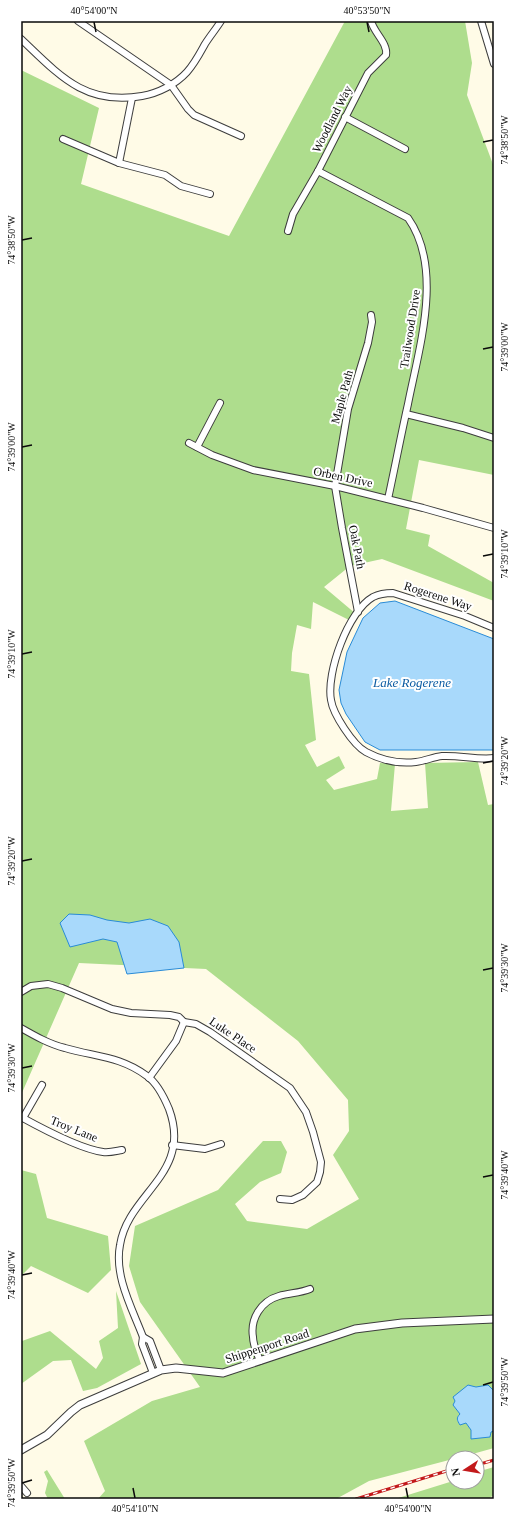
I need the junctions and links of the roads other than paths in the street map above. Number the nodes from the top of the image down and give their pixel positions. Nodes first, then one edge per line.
1 (78, 21) edge
2 (221, 21) edge
3 (371, 21) edge
4 (482, 21) edge
5 (21, 39) edge
6 (494, 64) edge
7 (171, 85) junction
8 (132, 98) junction
9 (345, 118) junction
10 (241, 136) dead end
11 (63, 139) dead end
12 (405, 149) dead end
13 (119, 163) junction
14 (318, 171) junction
15 (210, 194) dead end
16 (288, 231) dead end
17 (371, 315) dead end
18 (220, 403) dead end
19 (406, 414) junction
20 (494, 438) edge
21 (189, 443) dead end
22 (197, 447) junction
23 (335, 486) junction
24 (388, 499) junction
25 (494, 528) edge
26 (358, 612) junction
27 (494, 628) edge
28 (494, 758) edge
29 (21, 992) edge
30 (184, 1022) junction
31 (21, 1028) edge
32 (149, 1078) junction
33 (42, 1085) dead end
34 (22, 1118) edge
35 (221, 1144) dead end
36 (172, 1145) junction
37 (122, 1150) dead end
38 (280, 1199) dead end
39 (310, 1290) dead end
40 (494, 1318) edge
41 (143, 1337) junction
42 (260, 1361) junction
43 (161, 1370) junction
44 (153, 1373) junction
45 (21, 1450) edge
46 (21, 1486) edge
47 (27, 1493) dead end

1 - 7 street
2 - 7 street
3 - 9 street, Woodland Way
4 - 6 street
5 - 8 street
7 - 8 street
7 - 10 street
8 - 13 street
9 - 12 street
9 - 14 street, Woodland Way
11 - 13 street
13 - 15 street
14 - 16 street, Woodland Way
14 - 19 street, Trailwood Drive
17 - 23 street, Maple Path
18 - 22 street
19 - 20 street
19 - 24 street, Trailwood Drive
21 - 22 street, Orben Drive
22 - 23 street, Orben Drive
23 - 24 street, Orben Drive
23 - 26 street, Oak Path
24 - 25 street, Orben Drive
26 - 27 street, Rogerene Way
26 - 28 street, Rogerene Way
29 - 30 street, Luke Place
30 - 32 street
30 - 38 street, Luke Place
31 - 32 street
32 - 36 street
33 - 34 street
34 - 37 street, Troy Lane
35 - 36 street
36 - 41 street
39 - 42 street
40 - 42 street, Shippenport Road
41 - 43 street
41 - 44 street
42 - 43 street, Shippenport Road
43 - 44 street, Shippenport Road
44 - 45 street, Shippenport Road
46 - 47 street

